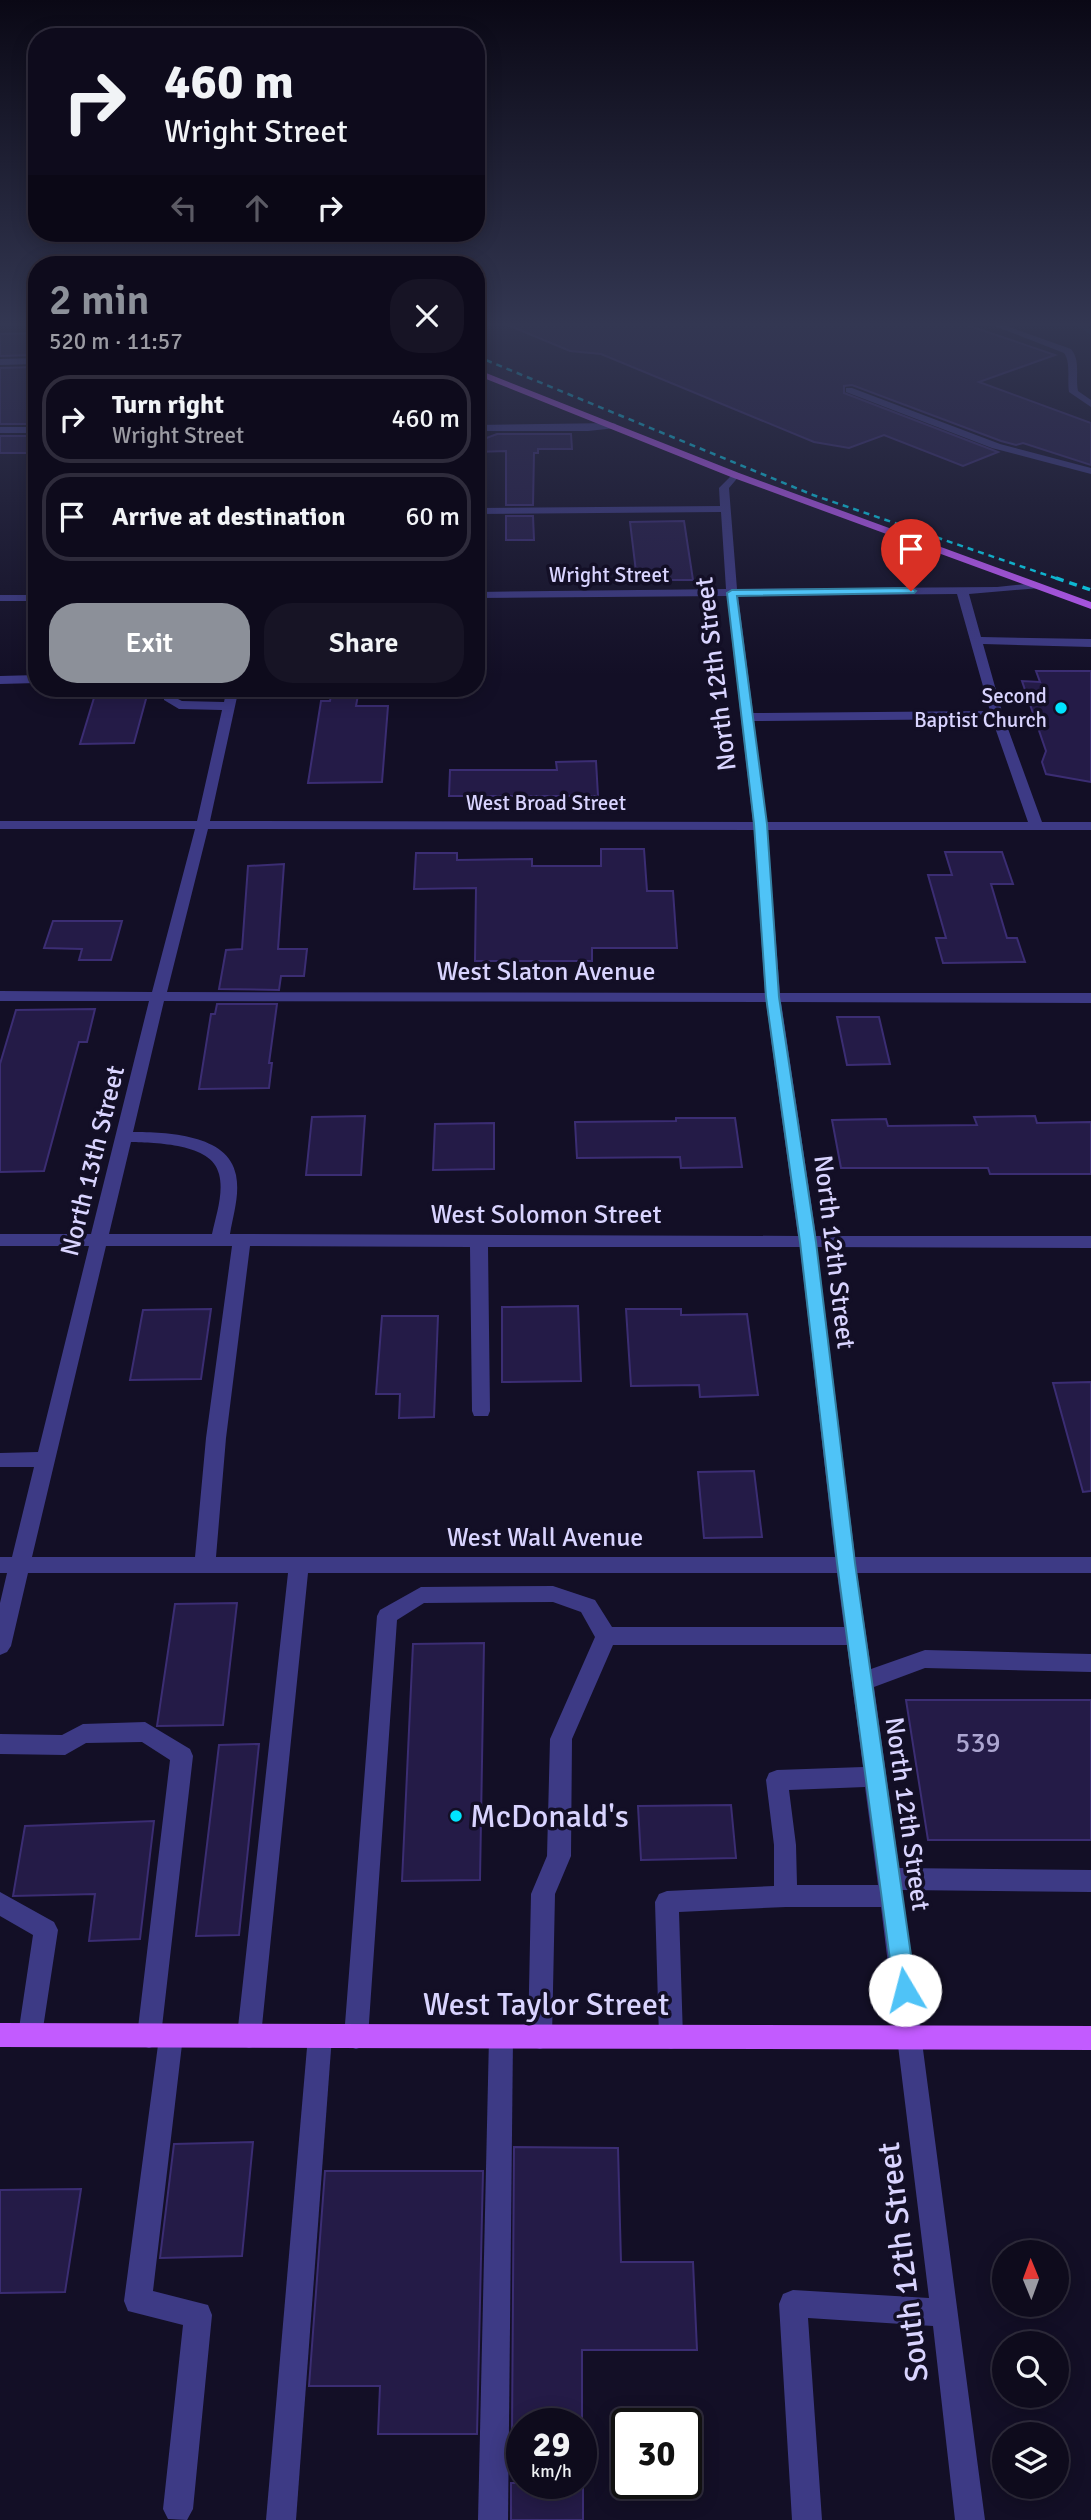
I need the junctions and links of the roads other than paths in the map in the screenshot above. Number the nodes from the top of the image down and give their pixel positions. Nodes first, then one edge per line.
1 (649, 441) edge
2 (982, 441) edge
3 (1091, 471) edge
4 (735, 475) junction
5 (724, 509) junction
6 (485, 511) edge
7 (1036, 586) junction
8 (962, 590) junction
9 (732, 593) junction
10 (485, 595) edge
11 (0, 598) edge
12 (28, 598) edge
13 (1091, 606) edge
14 (975, 640) junction
15 (1091, 643) edge
16 (28, 679) edge
17 (0, 680) edge
18 (170, 697) edge
19 (231, 697) edge
20 (229, 706) junction
21 (996, 715) junction
22 (747, 717) junction
23 (203, 823) junction
24 (761, 824) junction
25 (0, 825) edge
26 (1037, 827) junction
27 (1091, 827) edge
28 (0, 996) edge
29 (158, 996) junction
30 (773, 997) junction
31 (1091, 998) edge
32 (124, 1136) junction
33 (0, 1240) edge
34 (99, 1240) junction
35 (220, 1240) junction
36 (242, 1240) junction
37 (479, 1241) junction
38 (808, 1242) junction
39 (1091, 1242) edge
40 (481, 1411) dead end
41 (46, 1459) junction
42 (0, 1460) edge
43 (846, 1563) junction
44 (205, 1564) junction
45 (10, 1565) edge
46 (299, 1565) junction
47 (1091, 1566) edge
48 (606, 1636) junction
49 (856, 1636) junction
50 (0, 1646) edge
51 (1091, 1664) edge
52 (862, 1682) junction
53 (0, 1744) edge
54 (875, 1777) junction
55 (1091, 1881) edge
56 (890, 1887) junction
57 (786, 1896) junction
58 (0, 1903) edge
59 (0, 2035) edge
60 (30, 2035) junction
61 (160, 2036) junction
62 (249, 2036) junction
63 (320, 2036) junction
64 (356, 2037) junction
65 (501, 2037) junction
66 (540, 2037) junction
67 (671, 2037) junction
68 (911, 2038) junction
69 (1091, 2038) edge
70 (945, 2313) junction
71 (178, 2509) dead end
72 (281, 2520) edge
73 (493, 2520) edge
74 (807, 2520) edge
75 (970, 2520) edge

1 - 4 main road
2 - 3 street
4 - 5 street, North 12th Street
4 - 7 main road
5 - 6 street
5 - 9 street, North 12th Street
7 - 8 street, Wright Street
7 - 13 main road
8 - 9 street, Wright Street
8 - 14 street
9 - 10 street, Wright Street
9 - 22 street, North 12th Street
11 - 12 street
14 - 15 street
14 - 21 street
16 - 17 street
18 - 20 street
19 - 20 street, North 13th Street
20 - 23 street, North 13th Street
21 - 22 street
21 - 26 street
22 - 24 street, North 12th Street
23 - 24 street, West Broad Street
23 - 25 street, West Broad Street
23 - 29 street, North 13th Street
24 - 26 street, West Broad Street
24 - 30 street, North 12th Street
26 - 27 street, West Broad Street
28 - 29 street, West Slaton Avenue
29 - 30 street, West Slaton Avenue
29 - 32 street, North 13th Street
30 - 31 street, West Slaton Avenue
30 - 38 street, North 12th Street
32 - 34 street, North 13th Street
32 - 35 street
33 - 34 street, West Solomon Street
34 - 35 street, West Solomon Street
34 - 41 street, North 13th Street
35 - 36 street, West Solomon Street
36 - 37 street, West Solomon Street
36 - 44 street
37 - 38 street, West Solomon Street
37 - 40 street
38 - 39 street, West Solomon Street
38 - 43 street, North 12th Street
41 - 42 street
41 - 45 street, North 13th Street
43 - 46 street, West Wall Avenue
43 - 47 street, West Wall Avenue
43 - 49 street, North 12th Street
44 - 45 street, West Wall Avenue
44 - 46 street, West Wall Avenue
45 - 50 street, North 13th Street
46 - 62 street
48 - 49 street
48 - 64 street
48 - 66 street
49 - 52 street, North 12th Street
51 - 52 street
52 - 54 street, North 12th Street
53 - 61 street
54 - 56 street, North 12th Street
54 - 57 street
55 - 56 street
56 - 57 street
56 - 68 street, North 12th Street
57 - 67 street
58 - 60 street
59 - 60 main road, West Taylor Street
60 - 61 main road, West Taylor Street
61 - 62 main road, West Taylor Street
61 - 71 street
62 - 63 main road, West Taylor Street
63 - 64 main road, West Taylor Street
63 - 72 street
64 - 65 main road, West Taylor Street
65 - 66 main road, West Taylor Street
65 - 73 street
66 - 67 main road, West Taylor Street
67 - 68 main road, West Taylor Street
68 - 69 main road, West Taylor Street
68 - 70 street, South 12th Street
70 - 74 street
70 - 75 street, South 12th Street

